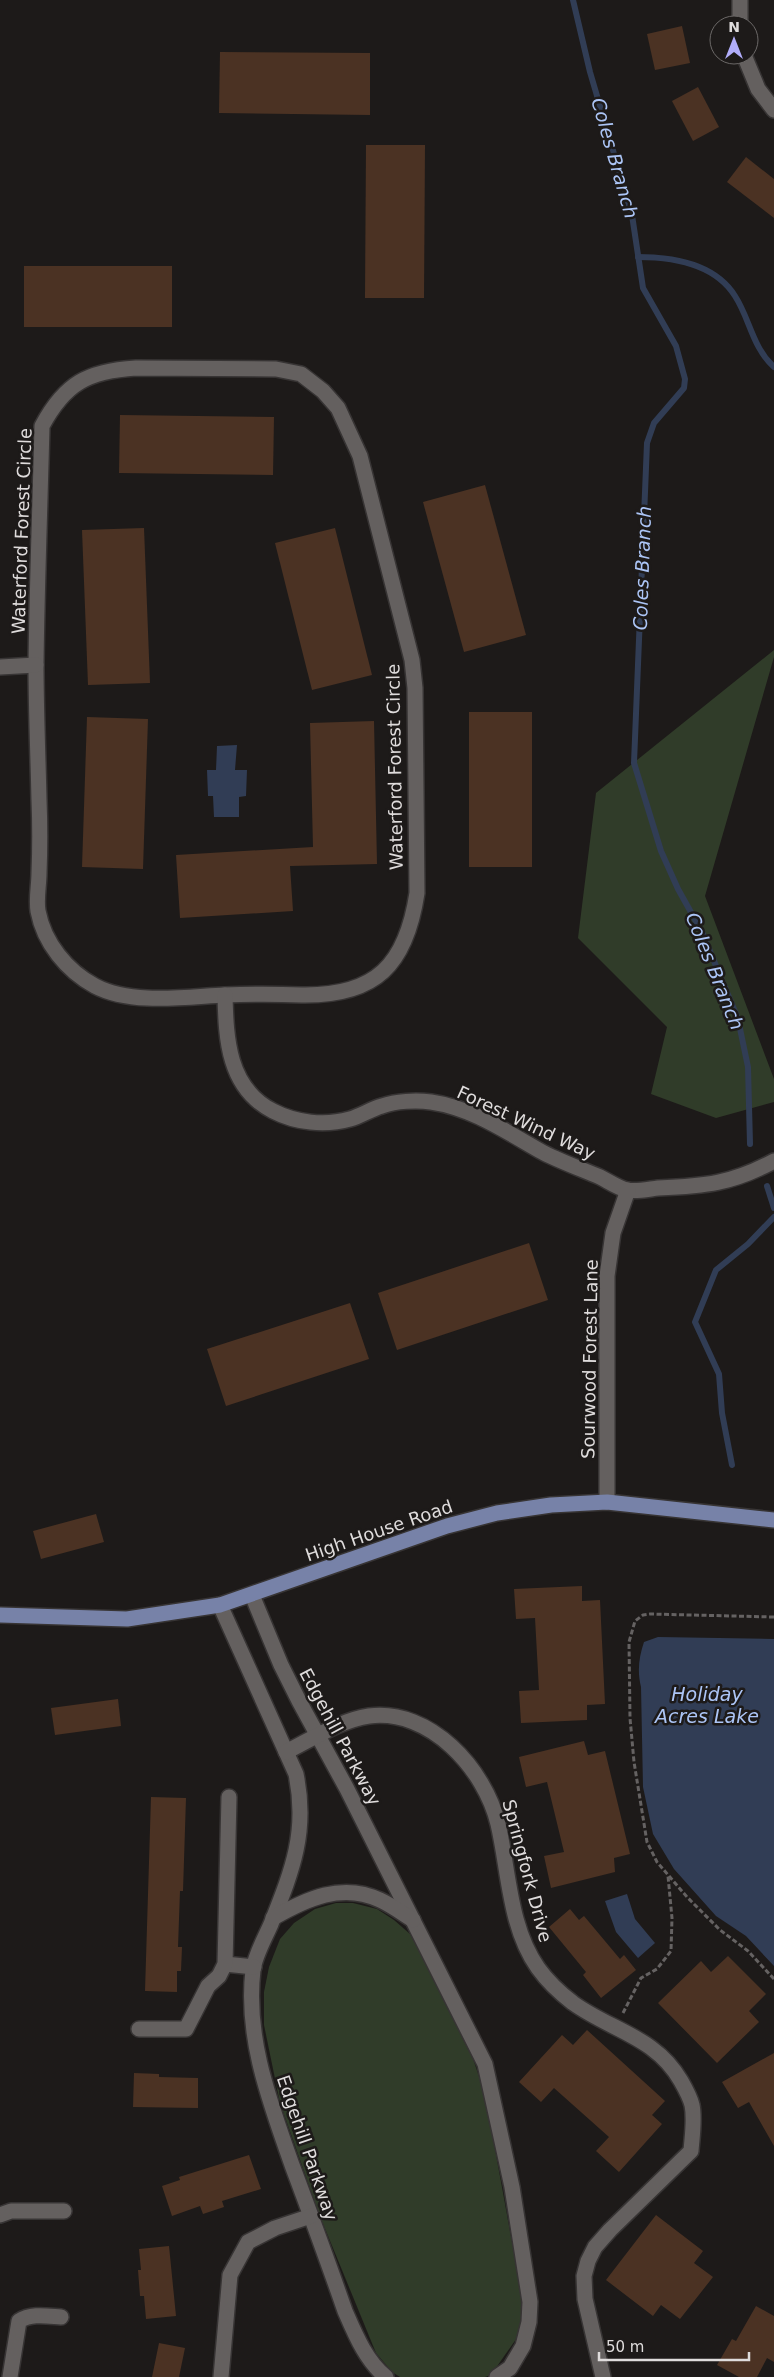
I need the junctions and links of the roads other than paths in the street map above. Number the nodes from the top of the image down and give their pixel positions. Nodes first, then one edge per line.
1 (740, 0) edge
2 (740, 15) edge
3 (748, 65) edge
4 (774, 110) edge
5 (36, 665) junction
6 (0, 667) edge
7 (225, 995) junction
8 (774, 1161) edge
9 (628, 1190) junction
10 (607, 1502) junction
11 (774, 1520) edge
12 (252, 1595) junction
13 (220, 1605) junction
14 (0, 1615) edge
15 (318, 1736) junction
16 (286, 1752) junction
17 (229, 1797) dead end
18 (273, 1918) junction
19 (413, 1920) junction
20 (225, 1964) junction
21 (254, 1967) junction
22 (139, 2029) dead end
23 (64, 2211) dead end
24 (0, 2215) edge
25 (311, 2216) junction
26 (61, 2317) dead end
27 (515, 2372) edge
28 (379, 2375) edge
29 (10, 2377) edge
30 (221, 2377) edge
31 (497, 2377) edge
32 (604, 2377) edge

1 - 2 street
3 - 4 street
5 - 6 street
5 - 7 street, Waterford Forest Circle
5 - 7 street, Waterford Forest Circle
7 - 9 street, Forest Wind Way
8 - 9 street
9 - 10 street, Sourwood Forest Lane
10 - 11 main road, High House Road
10 - 12 main road, High House Road
12 - 13 main road, High House Road
12 - 15 street, Edgehill Parkway
13 - 14 main road, High House Road
13 - 16 street, Edgehill Parkway
15 - 16 street, Springfork Drive
15 - 19 street, Edgehill Parkway
15 - 32 street, Springfork Drive
16 - 18 street, Edgehill Parkway
17 - 20 street
18 - 19 street
18 - 21 street, Edgehill Parkway
19 - 27 street, Edgehill Parkway
20 - 21 street
20 - 22 street
21 - 25 street, Edgehill Parkway
23 - 24 street
25 - 28 street, Edgehill Parkway
25 - 30 street
26 - 29 street
27 - 31 street, Edgehill Parkway

